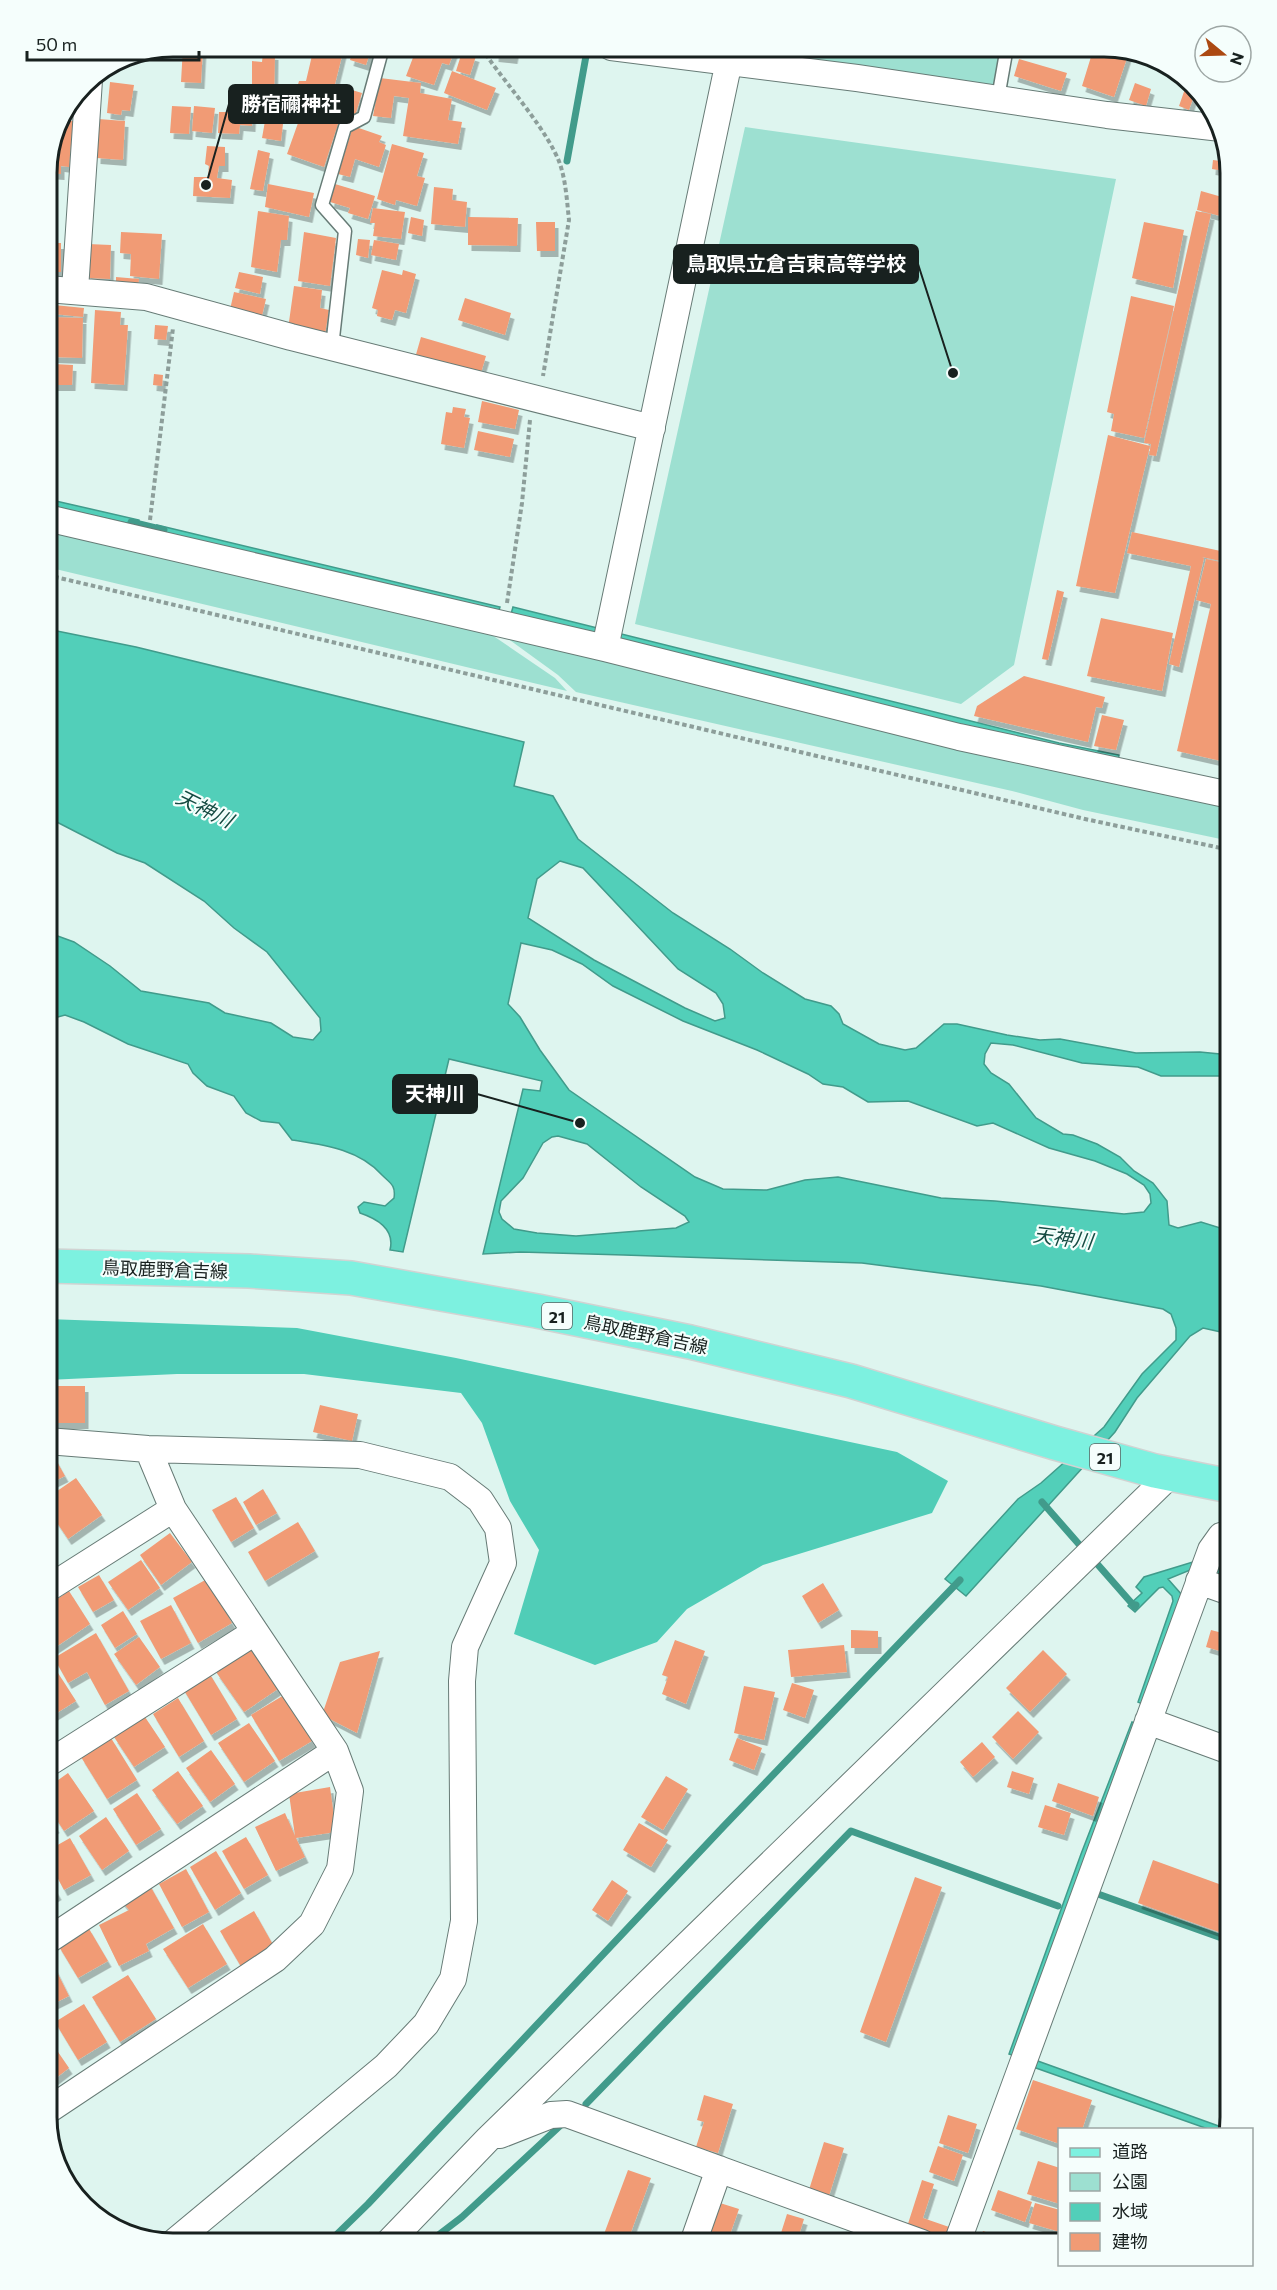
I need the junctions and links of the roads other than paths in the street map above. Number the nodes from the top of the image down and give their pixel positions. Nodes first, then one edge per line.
1 (380, 57) edge
2 (731, 57) edge
3 (750, 57) edge
4 (1005, 57) edge
5 (88, 95) edge
6 (998, 98) junction
7 (1210, 127) edge
8 (57, 289) edge
9 (75, 290) junction
10 (332, 347) junction
11 (652, 428) junction
12 (57, 520) edge
13 (605, 648) junction
14 (1220, 793) edge
15 (57, 1266) edge
16 (57, 1442) edge
17 (148, 1449) junction
18 (1163, 1473) junction
19 (1220, 1484) edge
20 (173, 1509) junction
21 (1220, 1537) edge
22 (1199, 1581) junction
23 (57, 1582) edge
24 (1220, 1588) edge
25 (255, 1632) junction
26 (1148, 1721) junction
27 (1220, 1747) edge
28 (335, 1751) junction
29 (57, 1757) edge
30 (57, 1934) edge
31 (57, 2104) edge
32 (488, 2139) junction
33 (719, 2169) junction
34 (186, 2233) edge
35 (398, 2233) edge
36 (697, 2233) edge
37 (895, 2233) edge
38 (961, 2233) edge

1 - 10 lane
2 - 11 street
3 - 6 street
4 - 6 lane
5 - 9 street
6 - 7 street
8 - 9 street
9 - 10 street
10 - 11 street
11 - 13 street
12 - 13 street
13 - 14 street
15 - 18 main road, 鳥取鹿野倉吉線 / 21
16 - 17 street
17 - 20 street
17 - 34 street
18 - 19 main road, 鳥取鹿野倉吉線 / 21
18 - 32 street
20 - 23 street
20 - 25 street
21 - 22 street
22 - 24 street
22 - 26 street
25 - 28 street
25 - 29 street
26 - 27 street
26 - 38 street
28 - 30 street
28 - 31 street
32 - 33 street
32 - 35 street
33 - 36 street
33 - 37 street

